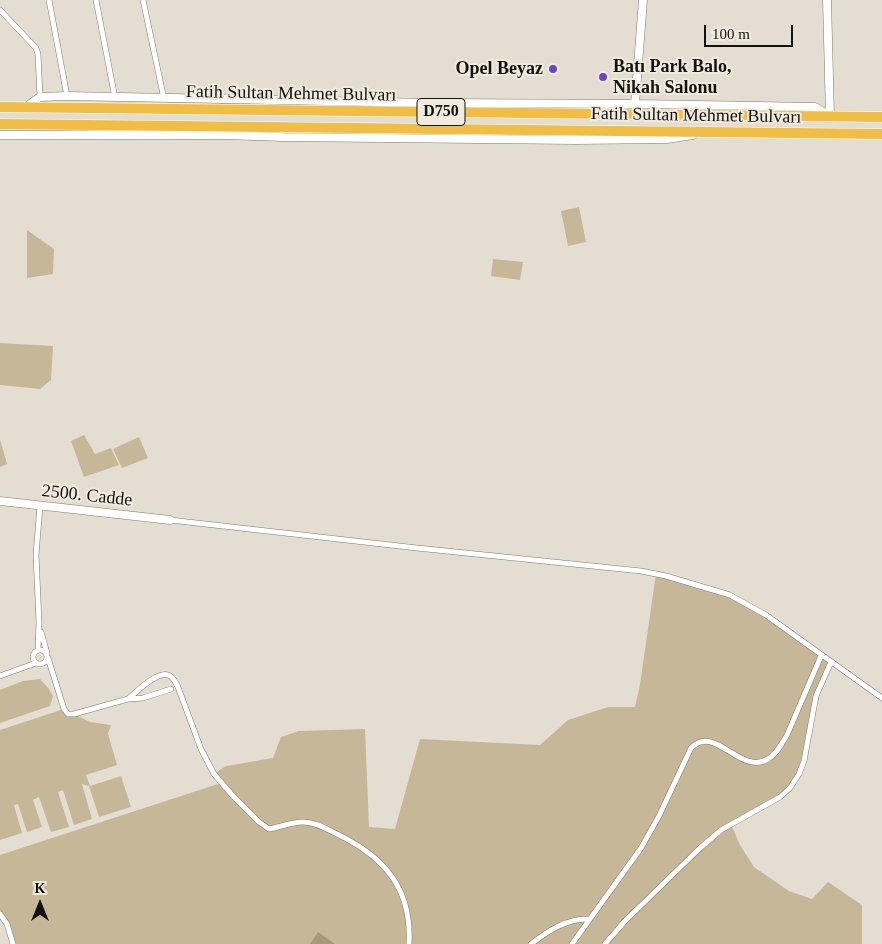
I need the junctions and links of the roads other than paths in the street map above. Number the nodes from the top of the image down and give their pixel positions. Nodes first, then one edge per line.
1 (49, 0) edge
2 (96, 0) edge
3 (143, 0) edge
4 (643, 0) edge
5 (827, 0) edge
6 (0, 10) edge
7 (66, 96) junction
8 (40, 97) junction
9 (115, 98) junction
10 (164, 99) junction
11 (581, 104) junction
12 (635, 104) junction
13 (0, 107) edge
14 (25, 108) junction
15 (622, 114) junction
16 (830, 116) junction
17 (882, 117) edge
18 (0, 124) edge
19 (716, 132) junction
20 (0, 134) edge
21 (882, 134) edge
22 (0, 501) edge
23 (40, 506) junction
24 (170, 520) joint
25 (39, 622) junction
26 (38, 650) junction
27 (47, 656) junction
28 (821, 656) junction
29 (34, 661) junction
30 (832, 662) junction
31 (43, 664) junction
32 (0, 676) edge
33 (55, 678) junction
34 (171, 689) dead end
35 (882, 698) edge
36 (128, 699) junction
37 (0, 914) edge
38 (589, 919) junction
39 (13, 944) edge
40 (409, 944) edge
41 (531, 944) edge
42 (572, 944) edge
43 (605, 944) edge

1 - 7 street
2 - 9 street
3 - 10 street
4 - 12 street
5 - 16 street
6 - 8 street
7 - 8 street
7 - 9 street
8 - 14 street
9 - 10 street
10 - 11 street
11 - 12 street
11 - 15 street
12 - 16 street
13 - 14 highway, Fatih Sultan Mehmet Bulvarı / D750
14 - 15 highway, Fatih Sultan Mehmet Bulvarı / D750
15 - 16 highway, Fatih Sultan Mehmet Bulvarı / D750
16 - 17 highway, Fatih Sultan Mehmet Bulvarı / D750
18 - 19 highway, Fatih Sultan Mehmet Bulvarı / D750
19 - 20 street
19 - 21 highway, Fatih Sultan Mehmet Bulvarı / D750
22 - 23 street, 2500. Cadde
23 - 24 street, 2500. Cadde
23 - 25 street
24 - 28 street
25 - 26 street
25 - 27 street
26 - 27 street
26 - 29 street
27 - 31 street
27 - 33 street
28 - 30 street
28 - 38 street
29 - 31 street
29 - 32 street
30 - 35 street
30 - 43 street
31 - 33 street
33 - 36 street
34 - 36 street
36 - 40 street
37 - 39 street
38 - 41 street
38 - 42 street

